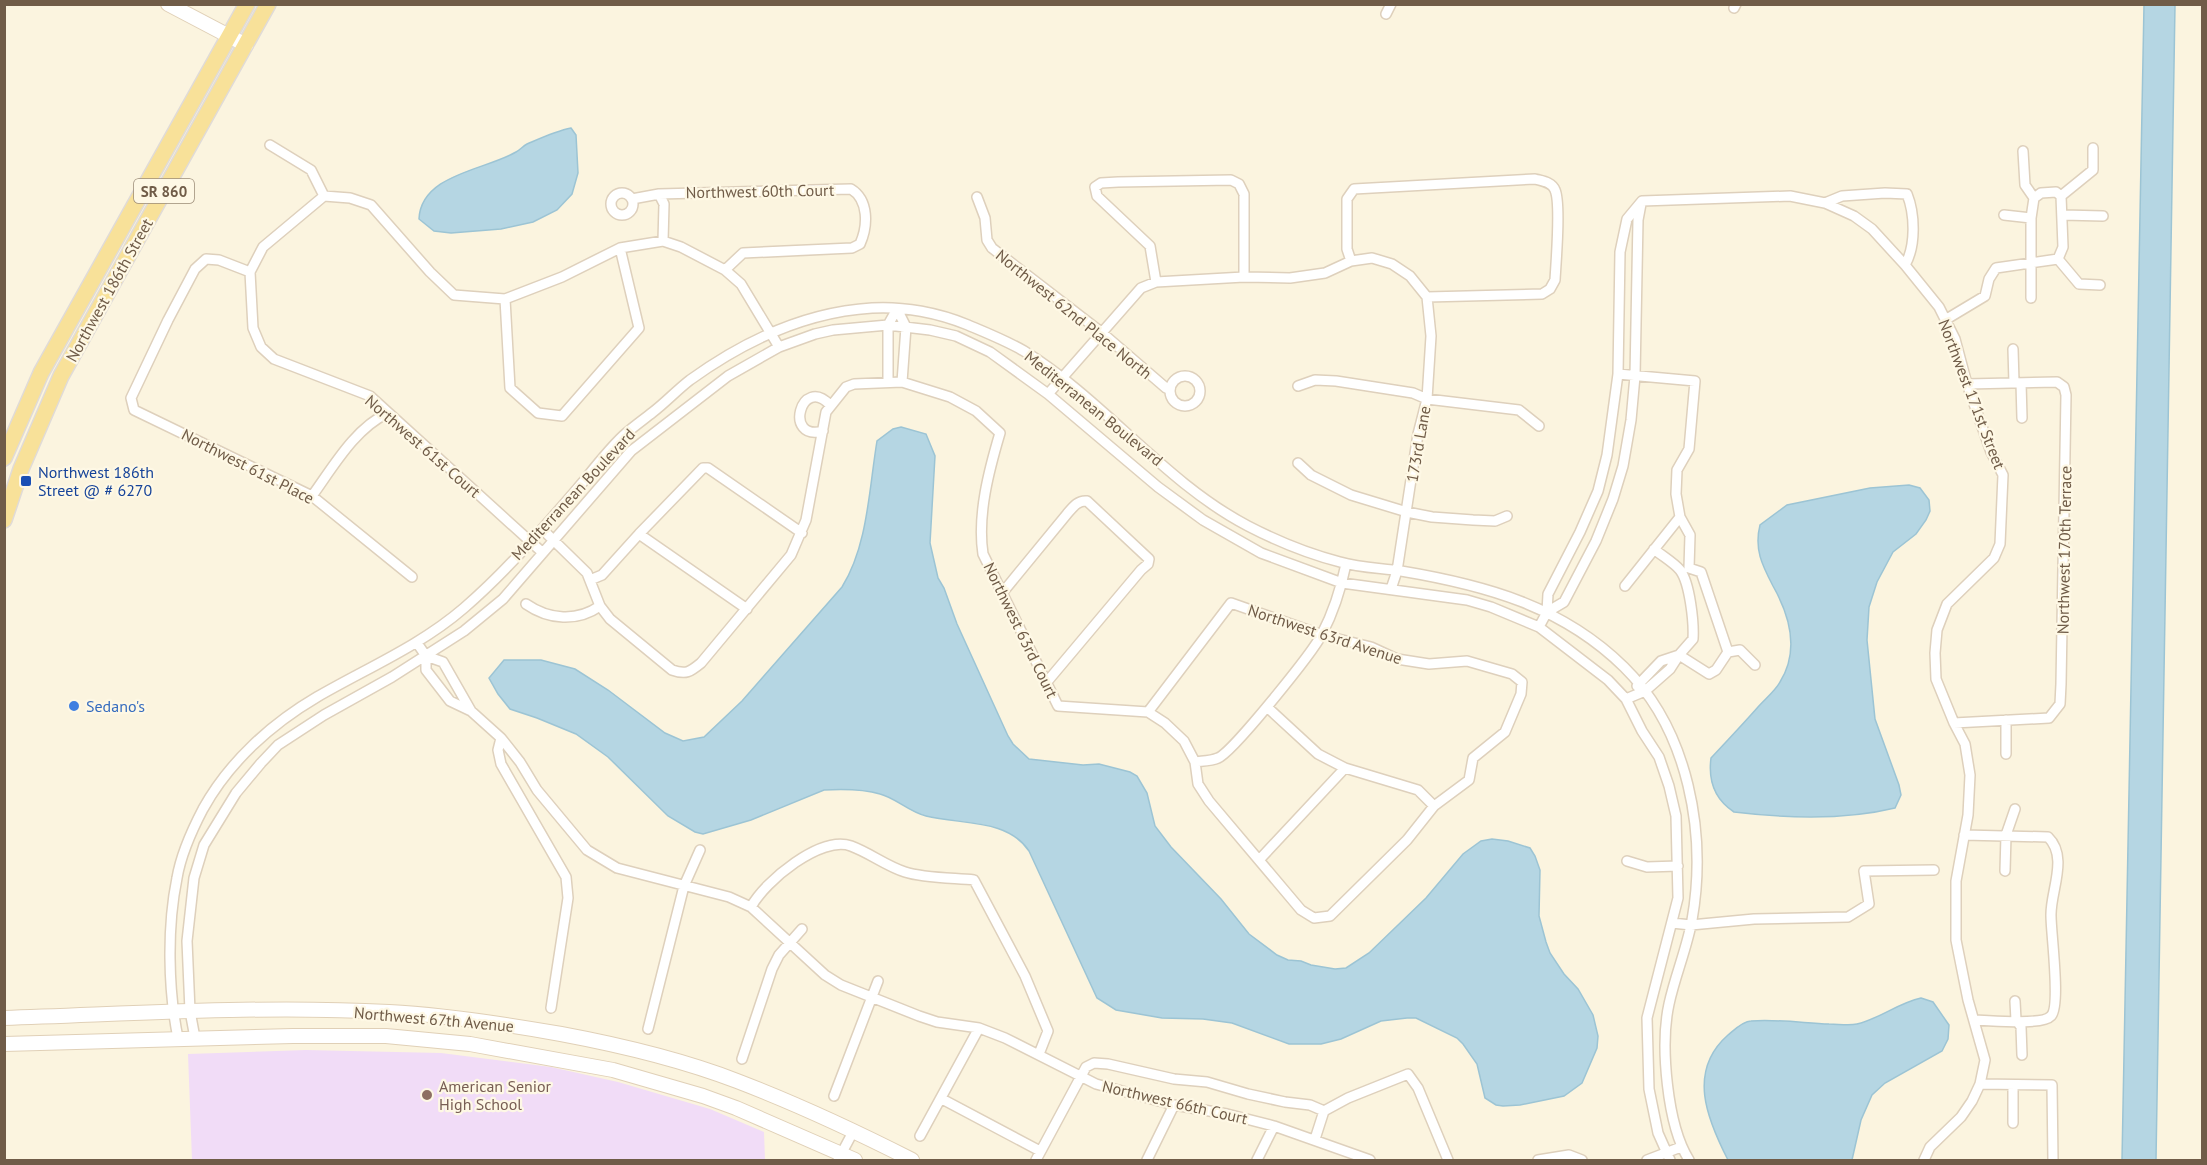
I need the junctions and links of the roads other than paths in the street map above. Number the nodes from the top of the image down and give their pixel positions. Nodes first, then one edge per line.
1 (168, 4) edge
2 (247, 4) edge
3 (268, 4) edge
4 (1391, 4) edge
5 (1386, 14) dead end
6 (230, 37) junction
7 (246, 45) junction
8 (270, 145) dead end
9 (2093, 148) dead end
10 (2023, 151) dead end
11 (659, 194) junction
12 (324, 196) junction
13 (2061, 196) junction
14 (976, 197) dead end
15 (2034, 198) junction
16 (632, 199) dead end
17 (1642, 201) junction
18 (1825, 202) junction
19 (2004, 215) dead end
20 (2062, 215) junction
21 (2103, 216) dead end
22 (2031, 218) junction
23 (663, 241) junction
24 (620, 248) junction
25 (2058, 259) junction
26 (1351, 261) junction
27 (2030, 264) junction
28 (1905, 265) junction
29 (725, 270) junction
30 (250, 272) junction
31 (1244, 277) junction
32 (1156, 282) junction
33 (2100, 285) dead end
34 (1427, 297) junction
35 (2031, 298) dead end
36 (505, 299) junction
37 (897, 309) junction
38 (1945, 320) junction
39 (888, 325) junction
40 (66, 327) junction
41 (906, 327) junction
42 (1101, 332) junction
43 (770, 333) junction
44 (83, 336) junction
45 (779, 347) junction
46 (2013, 349) dead end
47 (1618, 374) junction
48 (1635, 376) junction
49 (1061, 378) junction
50 (888, 381) junction
51 (903, 382) junction
52 (2018, 383) junction
53 (1967, 384) junction
54 (1298, 386) dead end
55 (1170, 390) dead end
56 (1048, 394) junction
57 (1426, 399) junction
58 (830, 405) junction
59 (388, 412) junction
60 (2022, 418) dead end
61 (1539, 426) dead end
62 (823, 431) junction
63 (4, 458) edge
64 (1298, 462) dead end
65 (312, 496) junction
66 (1407, 512) junction
67 (1507, 516) dead end
68 (1680, 517) junction
69 (4, 520) edge
70 (542, 530) junction
71 (802, 533) junction
72 (639, 534) junction
73 (554, 540) junction
74 (531, 542) junction
75 (1654, 549) junction
76 (543, 553) junction
77 (1346, 564) junction
78 (1689, 568) junction
79 (1397, 570) junction
80 (1683, 576) junction
81 (412, 577) dead end
82 (590, 580) junction
83 (1342, 582) junction
84 (1625, 586) dead end
85 (1391, 589) junction
86 (1003, 592) junction
87 (526, 604) dead end
88 (600, 606) junction
89 (747, 609) junction
90 (1547, 612) junction
91 (1539, 627) junction
92 (1322, 635) junction
93 (417, 643) junction
94 (1728, 652) junction
95 (1679, 654) junction
96 (426, 656) junction
97 (1755, 665) dead end
98 (1046, 683) junction
99 (1642, 687) junction
100 (1626, 699) junction
101 (1267, 708) junction
102 (471, 711) junction
103 (1148, 712) junction
104 (2006, 720) junction
105 (1954, 723) junction
106 (501, 738) junction
107 (2006, 754) dead end
108 (1195, 762) junction
109 (1345, 768) junction
110 (1434, 806) junction
111 (2015, 809) dead end
112 (1964, 835) junction
113 (2006, 835) junction
114 (700, 850) dead end
115 (1259, 860) junction
116 (1627, 861) dead end
117 (1678, 866) junction
118 (1934, 870) dead end
119 (2005, 871) dead end
120 (684, 886) junction
121 (751, 907) junction
122 (1671, 922) junction
123 (1691, 925) junction
124 (802, 929) dead end
125 (790, 942) junction
126 (878, 981) dead end
127 (871, 998) junction
128 (2015, 1001) dead end
129 (551, 1008) dead end
130 (172, 1011) junction
131 (189, 1011) junction
132 (4, 1018) edge
133 (1974, 1020) junction
134 (2016, 1020) junction
135 (979, 1028) junction
136 (648, 1029) dead end
137 (178, 1038) junction
138 (195, 1038) junction
139 (4, 1044) edge
140 (1039, 1054) junction
141 (2022, 1055) dead end
142 (742, 1059) dead end
143 (1081, 1078) junction
144 (1980, 1084) junction
145 (2013, 1085) junction
146 (834, 1096) dead end
147 (942, 1099) junction
148 (1174, 1105) junction
149 (1324, 1111) junction
150 (2013, 1123) dead end
151 (1274, 1126) junction
152 (854, 1130) junction
153 (920, 1136) dead end
154 (1315, 1139) junction
155 (1681, 1147) junction
156 (1041, 1151) junction
157 (840, 1157) edge
158 (1668, 1157) edge
159 (1367, 1160) edge
160 (855, 1161) edge
161 (912, 1161) edge
162 (1036, 1161) edge
163 (1147, 1161) edge
164 (1257, 1161) edge
165 (1448, 1161) edge
166 (1538, 1161) edge
167 (1582, 1161) edge
168 (1647, 1161) edge
169 (1689, 1161) edge
170 (1924, 1161) edge
171 (2053, 1161) edge

1 - 6 main road
2 - 6 main road, Northwest 186th Street / SR 860
3 - 7 main road, Northwest 186th Street / SR 860
4 - 5 street
6 - 7 main road
6 - 40 main road, Northwest 186th Street / SR 860
7 - 44 main road, Northwest 186th Street / SR 860
8 - 12 street
9 - 13 street
10 - 15 street
11 - 16 street, Northwest 60th Court
11 - 23 street, Northwest 60th Court
11 - 29 street, Northwest 60th Court
12 - 30 street
12 - 36 street
13 - 15 street
13 - 20 street
14 - 42 street, Northwest 62nd Place North
15 - 22 street
17 - 18 street
17 - 47 street
17 - 48 street
18 - 28 street, Northwest 171st Street
18 - 28 street
19 - 22 street
20 - 21 street
20 - 25 street
22 - 27 street
23 - 24 street
23 - 29 street
24 - 36 street
24 - 36 street
25 - 27 street
25 - 33 street
26 - 31 street
26 - 34 street
26 - 34 street
27 - 35 street
27 - 38 street
28 - 38 street, Northwest 171st Street
29 - 43 street
30 - 59 street, Northwest 61st Court
30 - 65 street, Northwest 61st Place
31 - 32 street
31 - 32 street
32 - 42 street
34 - 57 street, 173rd Lane
37 - 39 street
37 - 41 street
37 - 43 street, Mediterranean Boulevard
37 - 49 street, Mediterranean Boulevard
38 - 53 street, Northwest 171st Street
39 - 41 street, Mediterranean Boulevard
39 - 45 street, Mediterranean Boulevard
39 - 50 street
40 - 44 main road
40 - 63 main road, Northwest 186th Street / SR 860
41 - 51 street
41 - 56 street, Mediterranean Boulevard
42 - 49 street
42 - 55 street, Northwest 62nd Place North
43 - 45 street
43 - 70 street, Mediterranean Boulevard
44 - 69 main road, Northwest 186th Street / SR 860
45 - 73 street, Mediterranean Boulevard
46 - 52 street
47 - 48 street
47 - 90 street
48 - 68 street
48 - 90 street
49 - 56 street
49 - 77 street, Mediterranean Boulevard
50 - 51 street, Northwest 63rd Court
50 - 58 street, Northwest 63rd Court
51 - 86 street, Northwest 63rd Court
52 - 53 street
52 - 60 street
52 - 104 street, Northwest 170th Terrace
53 - 105 street, Northwest 171st Street
54 - 57 street
56 - 83 street, Mediterranean Boulevard
57 - 61 street
57 - 66 street, 173rd Lane
58 - 62 street
58 - 62 street
59 - 65 street
59 - 74 street, Northwest 61st Court
62 - 71 street
64 - 66 street
65 - 81 street, Northwest 61st Place
66 - 67 street
66 - 79 street, 173rd Lane
68 - 75 street
68 - 78 street
70 - 73 street
70 - 74 street, Mediterranean Boulevard
71 - 72 street
71 - 89 street
72 - 82 street
72 - 89 street
73 - 76 street, Mediterranean Boulevard
73 - 82 street
74 - 76 street, Northwest 61st Court
74 - 93 street, Mediterranean Boulevard
75 - 80 street
75 - 84 street
76 - 96 street, Mediterranean Boulevard
77 - 79 street, Mediterranean Boulevard
77 - 83 street
78 - 80 street
78 - 94 street
79 - 85 street, 173rd Lane
79 - 90 street, Mediterranean Boulevard
80 - 95 street
82 - 88 street
83 - 85 street, Mediterranean Boulevard
83 - 92 street
85 - 91 street, Mediterranean Boulevard
86 - 98 street, Northwest 63rd Court
86 - 98 street
87 - 88 street
88 - 89 street
90 - 91 street
90 - 99 street, Mediterranean Boulevard
91 - 100 street, Mediterranean Boulevard
92 - 101 street
92 - 103 street, Northwest 63rd Avenue
92 - 110 street, Northwest 63rd Avenue
93 - 96 street
93 - 130 street, Mediterranean Boulevard
94 - 95 street
94 - 97 street
95 - 99 street
96 - 102 street
96 - 102 street
96 - 131 street, Mediterranean Boulevard
98 - 103 street, Northwest 63rd Court
99 - 100 street
99 - 123 street, Mediterranean Boulevard
100 - 117 street, Mediterranean Boulevard
101 - 108 street
101 - 109 street
102 - 106 street, Northwest 66th Court
103 - 108 street
104 - 105 street
104 - 107 street
105 - 112 street, Northwest 171st Street
106 - 120 street, Northwest 66th Court
106 - 129 street
108 - 115 street
109 - 110 street
109 - 115 street
110 - 115 street
111 - 113 street
112 - 113 street
112 - 133 street, Northwest 171st Street
113 - 119 street
113 - 134 street
114 - 120 street
116 - 117 street
117 - 122 street, Mediterranean Boulevard
118 - 123 street
120 - 121 street, Northwest 66th Court
120 - 136 street
121 - 125 street, Northwest 66th Court
121 - 140 street
122 - 123 street
122 - 158 street, Mediterranean Boulevard
123 - 155 street, Mediterranean Boulevard
124 - 125 street
125 - 127 street, Northwest 66th Court
125 - 142 street
126 - 127 street
127 - 135 street, Northwest 66th Court
127 - 146 street
128 - 134 street
130 - 131 main road, Northwest 67th Avenue
130 - 132 main road, Northwest 67th Avenue
130 - 137 street, Mediterranean Boulevard
131 - 138 street, Mediterranean Boulevard
131 - 152 main road, Northwest 67th Avenue
133 - 134 street
133 - 144 street, Northwest 171st Street
134 - 141 street
135 - 140 street, Northwest 66th Court
135 - 147 street
137 - 138 main road, Northwest 67th Avenue
137 - 139 main road, Northwest 67th Avenue
138 - 157 main road, Northwest 67th Avenue
140 - 143 street, Northwest 66th Court
143 - 148 street, Northwest 66th Court
143 - 149 street
143 - 156 street
144 - 145 street
144 - 170 street, Northwest 171st Street
145 - 150 street
145 - 171 street
147 - 153 street
147 - 156 street
148 - 151 street, Northwest 66th Court
148 - 163 street
149 - 154 street
149 - 165 street
151 - 154 street, Northwest 66th Court
151 - 164 street
152 - 157 street
152 - 161 main road, Northwest 67th Avenue
154 - 159 street, Northwest 66th Court
155 - 158 street
155 - 169 street, Mediterranean Boulevard
156 - 162 street
157 - 160 main road, Northwest 67th Avenue
158 - 168 street
166 - 167 street

